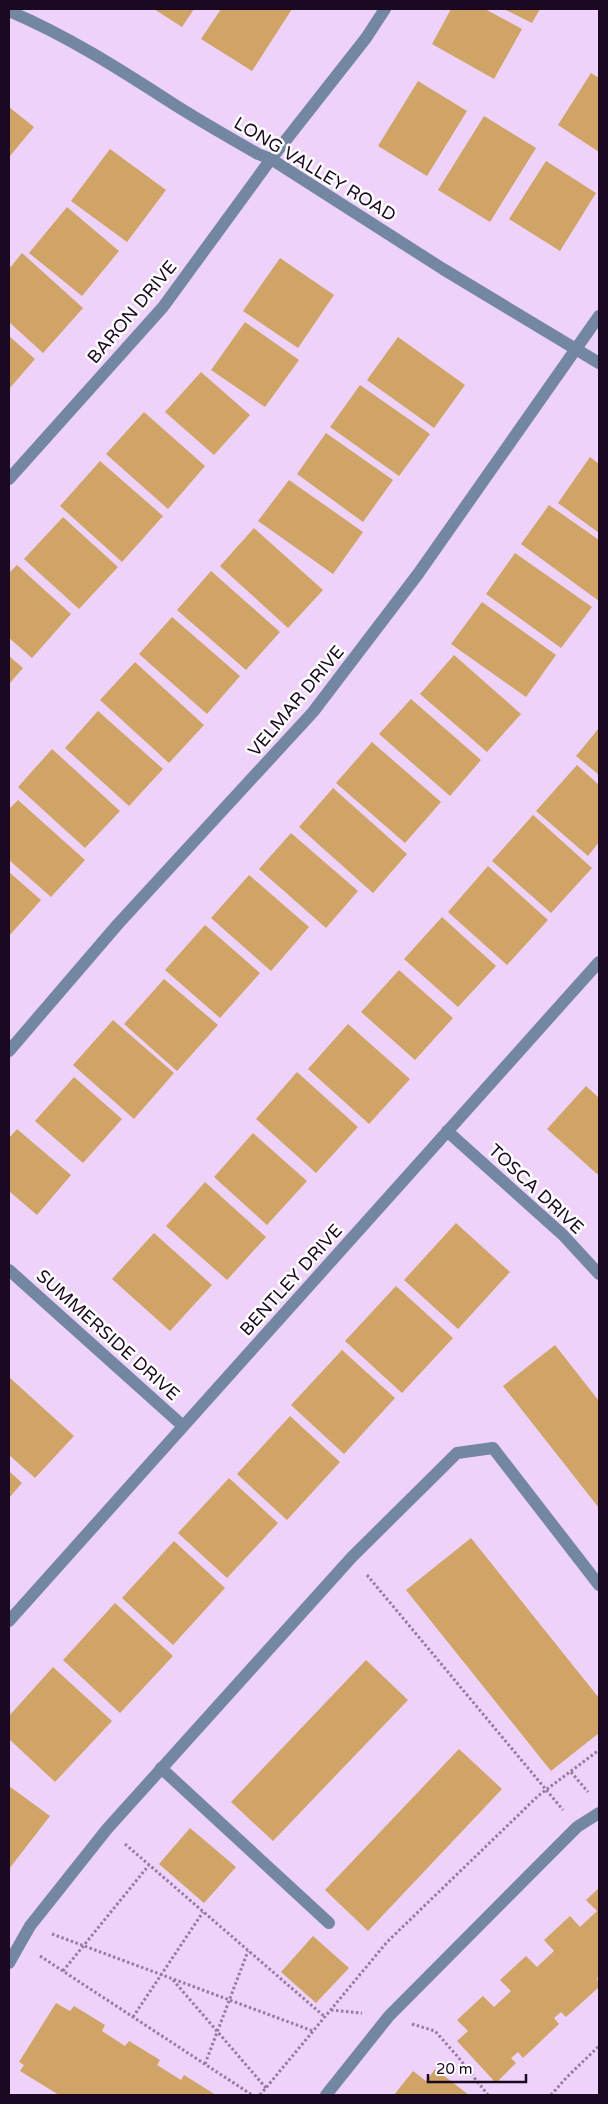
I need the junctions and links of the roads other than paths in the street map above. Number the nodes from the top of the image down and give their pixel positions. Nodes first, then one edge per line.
1 (385, 9) edge
2 (9, 11) edge
3 (271, 159) junction
4 (599, 316) edge
5 (578, 349) junction
6 (599, 363) edge
7 (9, 479) edge
8 (599, 962) edge
9 (9, 1051) edge
10 (447, 1131) junction
11 (9, 1270) edge
12 (599, 1274) edge
13 (183, 1426) junction
14 (599, 1585) edge
15 (9, 1621) edge
16 (161, 1768) junction
17 (599, 1813) edge
18 (329, 1923) dead end
19 (9, 1963) edge
20 (326, 2095) edge

1 - 3 street, BARON DRIVE
2 - 3 street, LONG VALLEY ROAD
3 - 5 street, LONG VALLEY ROAD
3 - 7 street, BARON DRIVE
4 - 5 street, VELMAR DRIVE
5 - 6 street, LONG VALLEY ROAD
5 - 9 street, VELMAR DRIVE
8 - 10 street, BENTLEY DRIVE
10 - 12 street, TOSCA DRIVE
10 - 13 street, BENTLEY DRIVE
11 - 13 street, SUMMERSIDE DRIVE
13 - 15 street, BENTLEY DRIVE
14 - 16 street
16 - 18 street
16 - 19 street
17 - 20 street

